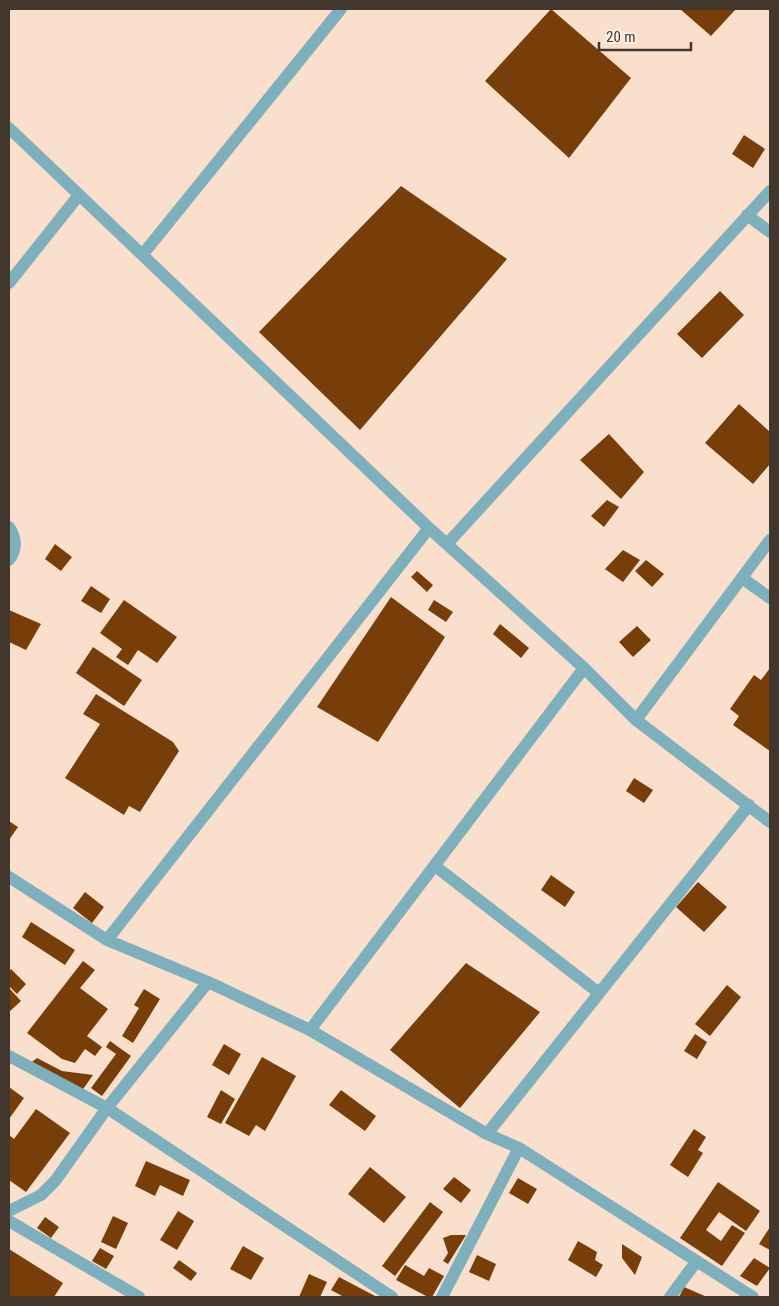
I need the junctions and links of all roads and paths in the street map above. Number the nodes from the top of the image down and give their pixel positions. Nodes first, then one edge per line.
1 (340, 9) edge
2 (9, 128) edge
3 (770, 192) edge
4 (80, 195) junction
5 (747, 216) junction
6 (770, 232) edge
7 (143, 254) junction
8 (9, 283) edge
9 (9, 528) edge
10 (429, 528) junction
11 (770, 540) edge
12 (447, 544) junction
13 (9, 560) edge
14 (742, 578) junction
15 (770, 598) edge
16 (584, 668) junction
17 (636, 720) junction
18 (749, 804) junction
19 (770, 822) edge
20 (435, 866) junction
21 (9, 877) edge
22 (107, 940) junction
23 (208, 982) junction
24 (598, 993) junction
25 (310, 1030) junction
26 (9, 1056) edge
27 (107, 1108) junction
28 (487, 1134) junction
29 (518, 1148) junction
30 (9, 1211) edge
31 (9, 1221) edge
32 (696, 1262) junction
33 (139, 1297) edge
34 (392, 1297) edge
35 (442, 1297) edge
36 (670, 1297) edge
37 (753, 1297) edge

1 - 7 street
2 - 4 street
3 - 5 street
4 - 7 street
4 - 8 street
5 - 6 street
5 - 12 street
7 - 10 street
9 - 13 street
10 - 12 street
10 - 22 street
11 - 14 street
12 - 16 street
14 - 15 street
14 - 17 street
16 - 17 street
16 - 20 street
17 - 18 street
18 - 19 street
18 - 24 street
20 - 24 street
20 - 25 street
21 - 22 street
22 - 23 street
23 - 25 street
23 - 27 street
24 - 28 street
25 - 28 street
26 - 27 street
27 - 30 street
27 - 34 street
28 - 29 street
29 - 32 street
29 - 35 street
31 - 33 street
32 - 36 street
32 - 37 street

